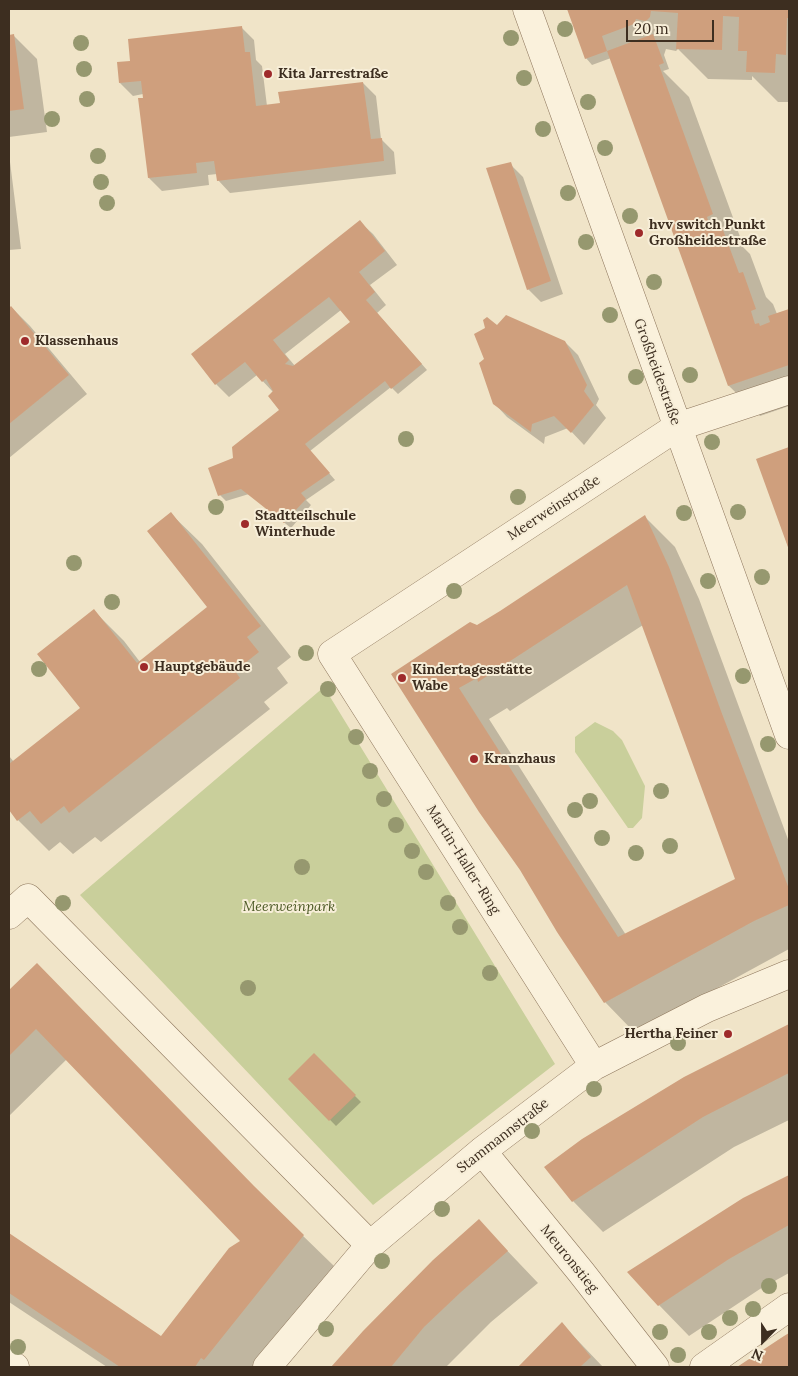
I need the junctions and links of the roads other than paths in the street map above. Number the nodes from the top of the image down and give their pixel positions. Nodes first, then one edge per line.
1 (527, 9) edge
2 (789, 390) edge
3 (677, 427) junction
4 (332, 654) joint
5 (789, 735) edge
6 (19, 907) edge
7 (789, 974) edge
8 (594, 1066) junction
9 (482, 1151) junction
10 (370, 1245) junction
11 (789, 1307) edge
12 (9, 1363) edge
13 (15, 1367) edge
14 (267, 1367) edge
15 (655, 1367) edge
16 (704, 1367) edge

1 - 3 street, Großheidestraße
2 - 3 street, Meerweinstraße
3 - 4 street, Meerweinstraße
3 - 5 street, Großheidestraße
4 - 8 street, Martin-Haller-Ring
6 - 10 street
7 - 8 street, Stammannstraße
8 - 9 street, Stammannstraße
9 - 10 street, Stammannstraße
9 - 15 street, Meuronstieg
10 - 14 street, Stammannstraße
11 - 16 street
12 - 13 street

